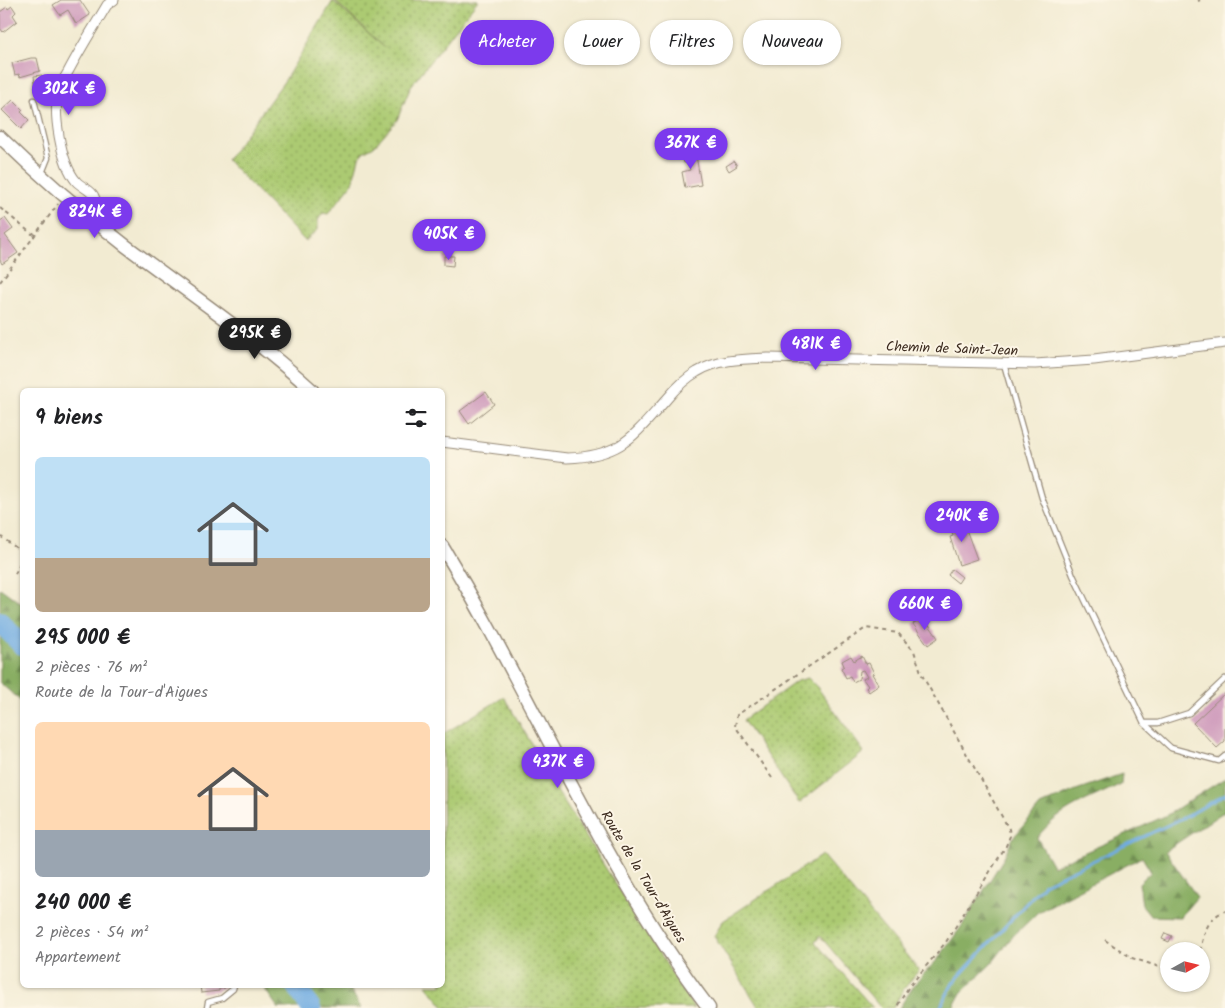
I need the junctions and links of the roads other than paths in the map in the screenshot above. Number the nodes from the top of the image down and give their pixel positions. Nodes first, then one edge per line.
1 (114, 0) edge
2 (34, 100) dead end
3 (0, 137) edge
4 (41, 176) junction
5 (90, 218) junction
6 (1225, 343) edge
7 (1004, 364) junction
8 (310, 388) edge
9 (445, 442) edge
10 (445, 551) edge
11 (1225, 679) edge
12 (1144, 722) junction
13 (1225, 756) edge
14 (234, 988) edge
15 (206, 1008) edge
16 (709, 1008) edge

1 - 5 street
2 - 4 lane
3 - 4 main road
4 - 5 main road
5 - 8 main road
6 - 7 street, Chemin de Saint-Jean
7 - 9 street, Chemin de Saint-Jean
7 - 12 lane
10 - 16 main road, Route de la Tour-d'Aigues
11 - 12 lane
12 - 13 lane
14 - 15 lane

